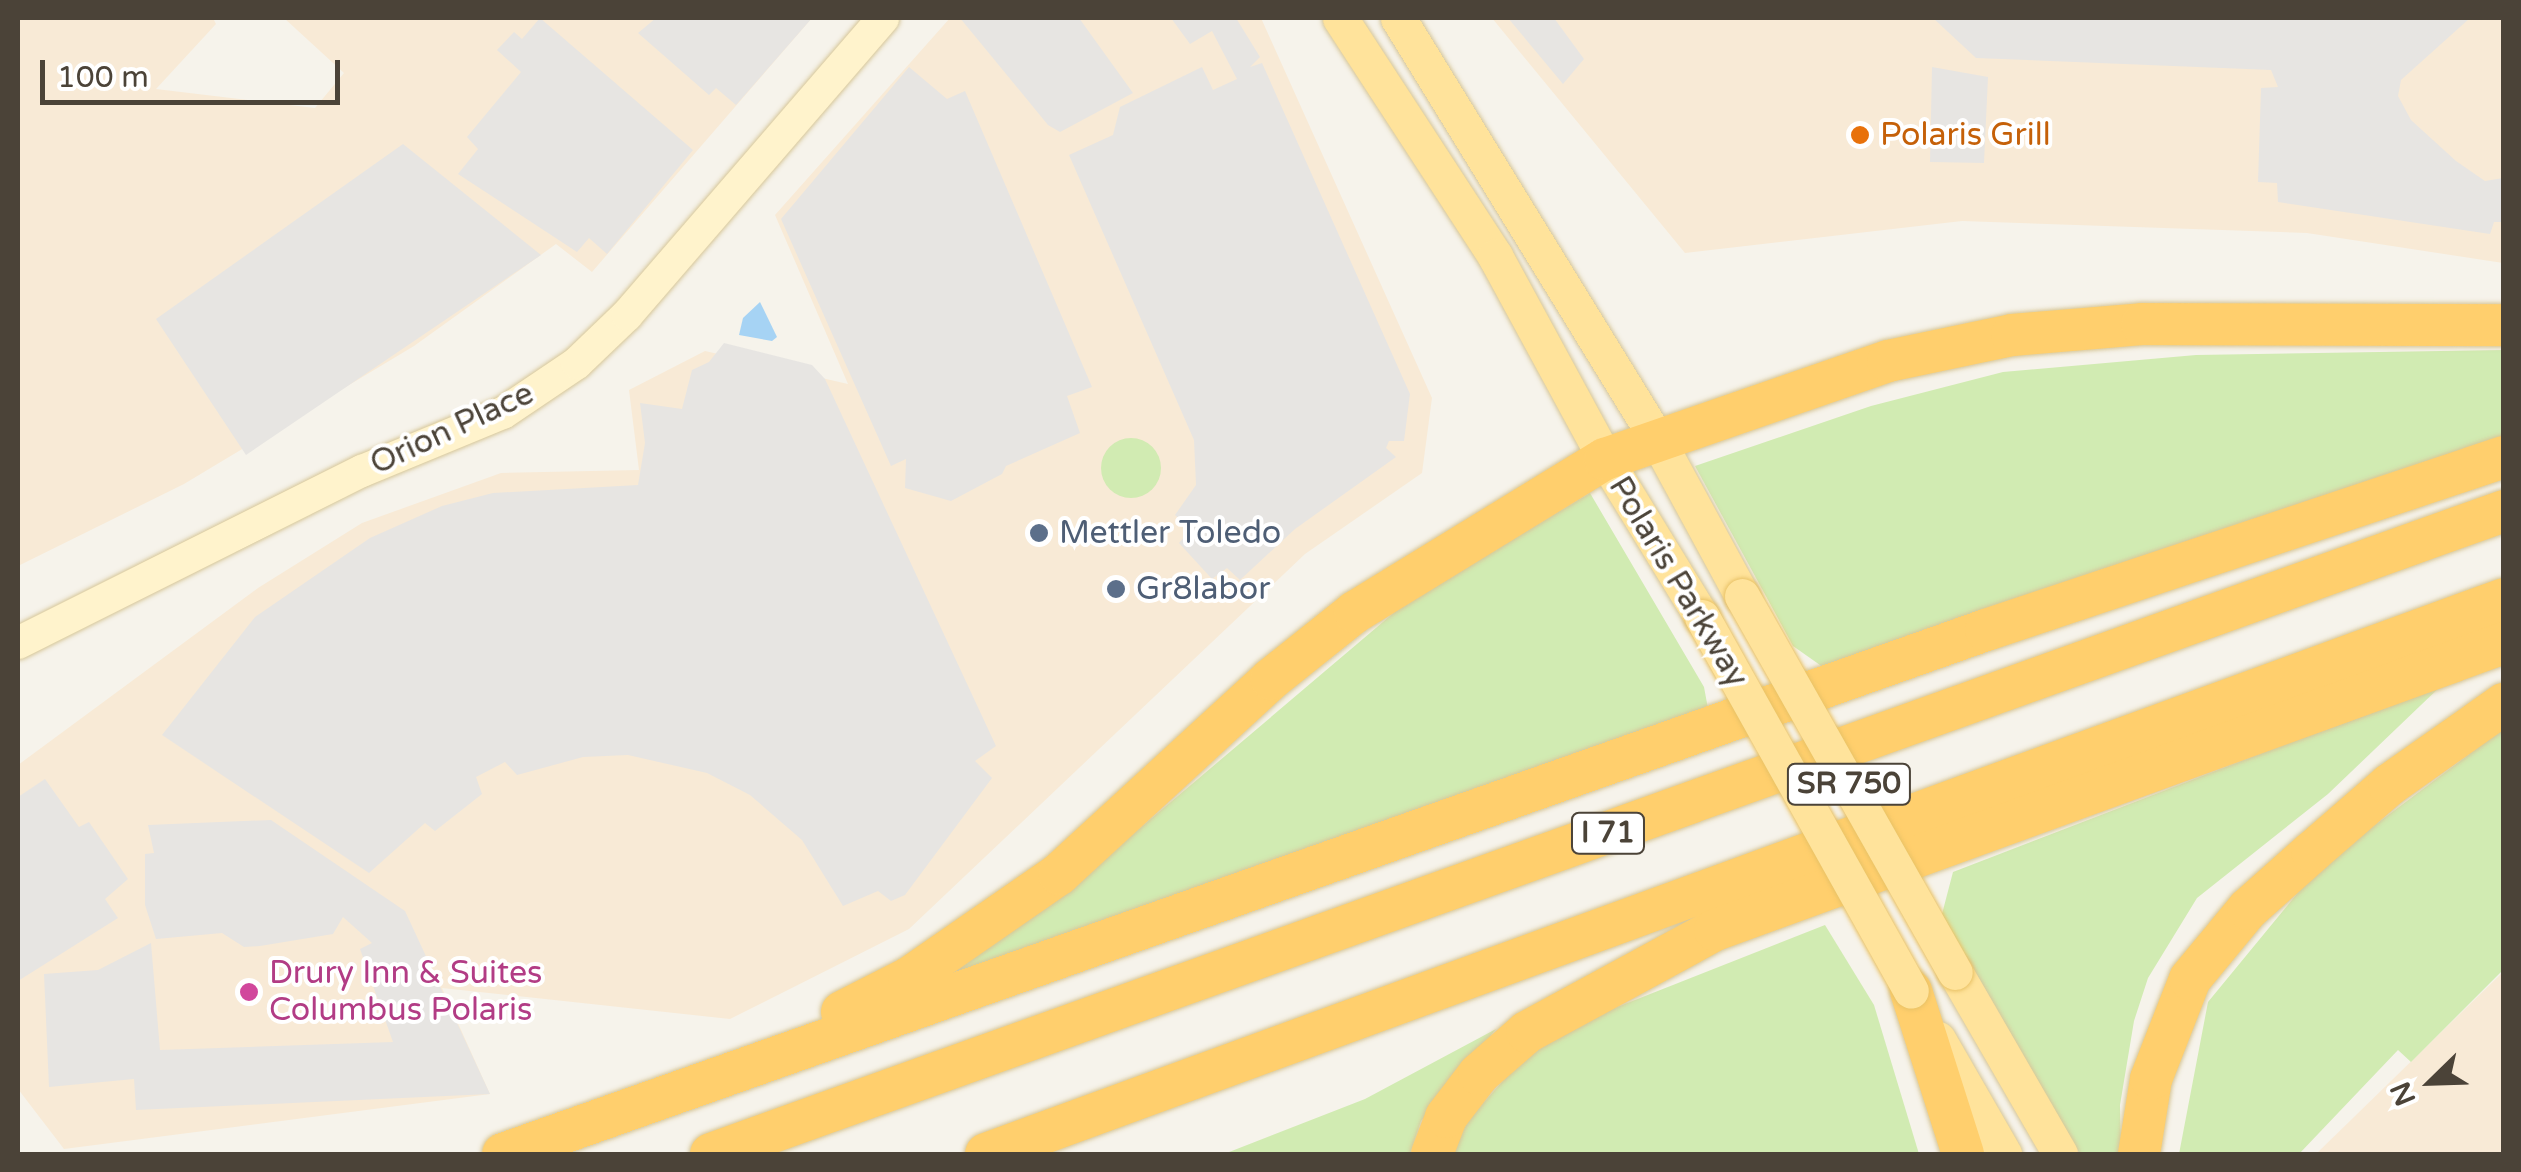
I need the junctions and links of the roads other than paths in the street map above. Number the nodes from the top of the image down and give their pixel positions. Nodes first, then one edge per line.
1 (883, 18) edge
2 (1340, 18) edge
3 (1398, 18) edge
4 (2504, 324) edge
5 (1658, 440) junction
6 (1605, 458) junction
7 (2504, 458) edge
8 (2504, 511) edge
9 (2504, 599) edge
10 (18, 643) edge
11 (2504, 643) edge
12 (2504, 704) edge
13 (1911, 991) junction
14 (1312, 1039) junction
15 (682, 1092) junction
16 (503, 1154) edge
17 (711, 1154) edge
18 (986, 1154) edge
19 (1070, 1154) edge
20 (1432, 1154) edge
21 (1962, 1154) edge
22 (2004, 1154) edge
23 (2060, 1154) edge
24 (2139, 1154) edge

1 - 10 main road, Orion Place
2 - 6 main road, Polaris Parkway
3 - 5 main road, Polaris Parkway
4 - 5 highway
5 - 6 highway
5 - 23 main road, Polaris Parkway / SR 750, bridge
6 - 13 main road, Polaris Parkway / SR 750, bridge
6 - 15 highway
7 - 15 highway
8 - 17 highway, I 71
9 - 14 highway
11 - 20 highway
12 - 24 highway
13 - 21 highway
13 - 22 main road, Polaris Parkway / SR 750
14 - 18 highway
14 - 19 highway
15 - 16 highway

